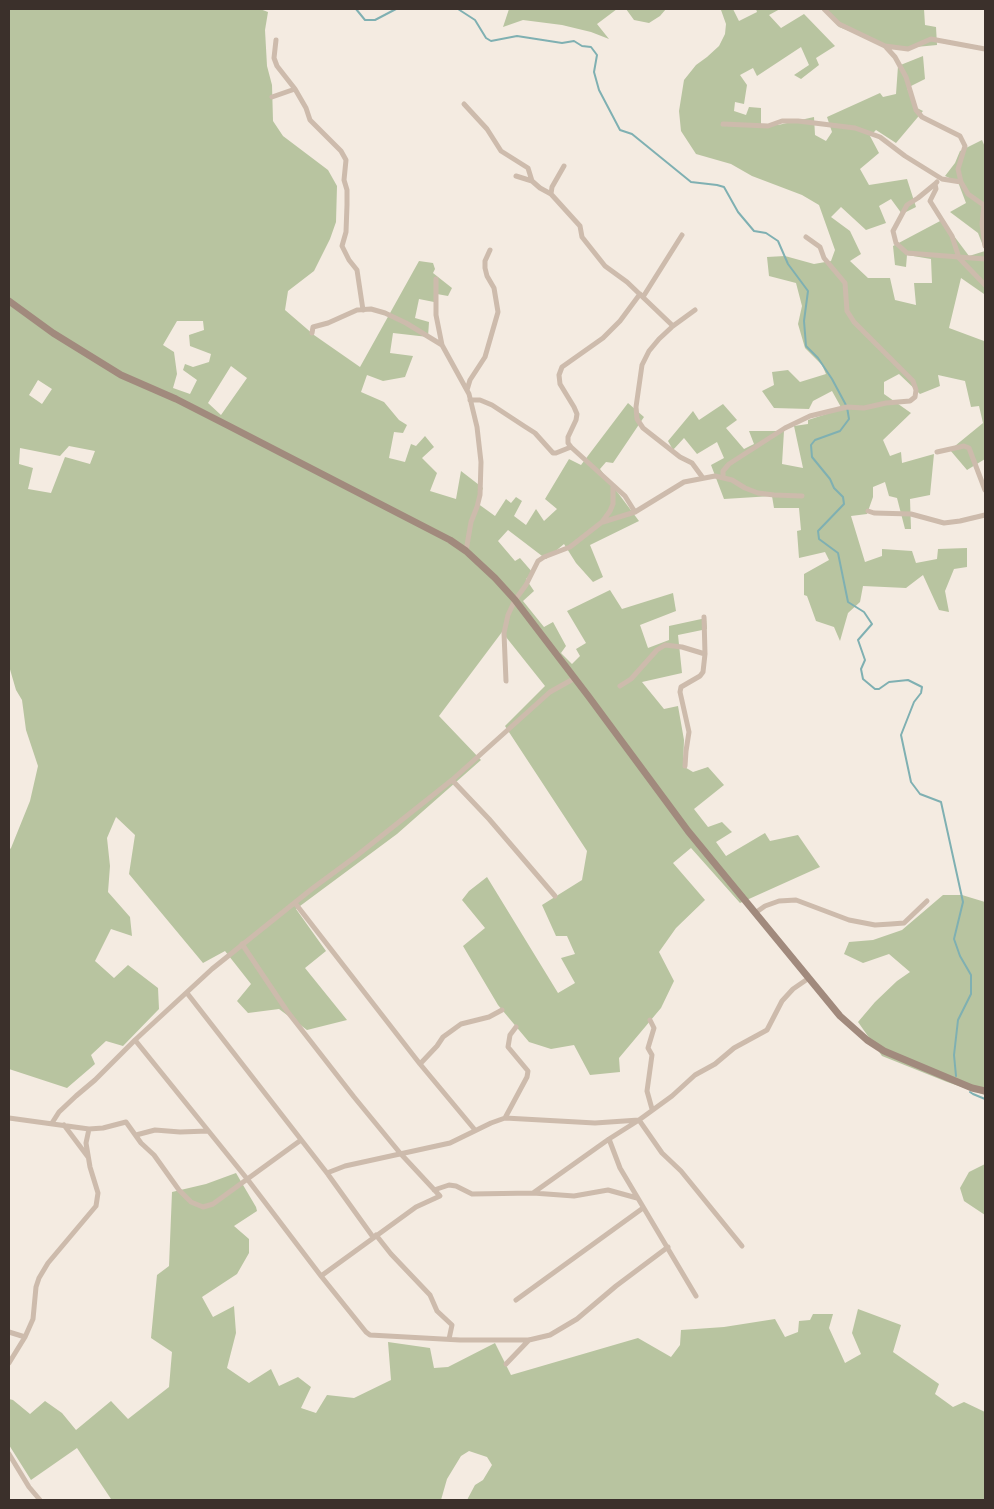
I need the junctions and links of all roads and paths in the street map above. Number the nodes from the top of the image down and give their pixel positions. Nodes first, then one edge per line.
1 (824, 9) edge
2 (276, 40) dead end
3 (885, 46) junction
4 (985, 50) edge
5 (294, 89) junction
6 (272, 97) dead end
7 (464, 104) dead end
8 (723, 124) dead end
9 (564, 166) dead end
10 (516, 176) dead end
11 (942, 179) junction
12 (532, 181) junction
13 (961, 182) junction
14 (935, 184) junction
15 (551, 194) junction
16 (985, 206) edge
17 (682, 235) dead end
18 (806, 237) dead end
19 (985, 246) edge
20 (490, 250) dead end
21 (958, 258) junction
22 (985, 259) edge
23 (436, 279) dead end
24 (985, 286) edge
25 (642, 296) junction
26 (9, 301) edge
27 (363, 310) junction
28 (695, 310) dead end
29 (674, 326) junction
30 (312, 332) dead end
31 (442, 345) junction
32 (466, 390) junction
33 (470, 400) junction
34 (571, 448) junction
35 (937, 452) dead end
36 (722, 477) junction
37 (703, 478) junction
38 (613, 486) junction
39 (985, 490) edge
40 (802, 496) dead end
41 (868, 511) dead end
42 (634, 512) junction
43 (985, 515) edge
44 (602, 522) junction
45 (466, 551) junction
46 (515, 600) junction
47 (704, 617) dead end
48 (705, 654) junction
49 (574, 678) junction
50 (506, 681) dead end
51 (620, 686) dead end
52 (685, 766) dead end
53 (452, 780) junction
54 (555, 896) dead end
55 (928, 901) dead end
56 (295, 903) junction
57 (755, 914) junction
58 (242, 944) junction
59 (809, 978) junction
60 (187, 993) junction
61 (502, 1010) dead end
62 (650, 1020) dead end
63 (516, 1027) dead end
64 (134, 1040) junction
65 (420, 1064) junction
66 (985, 1091) edge
67 (652, 1109) junction
68 (9, 1118) edge
69 (505, 1118) junction
70 (639, 1120) junction
71 (52, 1124) junction
72 (64, 1125) junction
73 (89, 1129) junction
74 (475, 1130) junction
75 (208, 1131) junction
76 (136, 1135) junction
77 (609, 1139) junction
78 (302, 1140) junction
79 (400, 1153) junction
80 (89, 1157) junction
81 (327, 1173) junction
82 (248, 1180) junction
83 (434, 1190) junction
84 (533, 1193) junction
85 (637, 1198) junction
86 (642, 1208) junction
87 (375, 1236) junction
88 (742, 1246) dead end
89 (668, 1247) junction
90 (321, 1276) junction
91 (696, 1296) dead end
92 (516, 1300) dead end
93 (9, 1332) edge
94 (25, 1338) junction
95 (449, 1340) junction
96 (529, 1340) junction
97 (9, 1363) edge
98 (506, 1364) dead end
99 (9, 1454) edge
100 (40, 1500) edge

1 - 3 street
2 - 5 street
3 - 4 street
3 - 13 street
5 - 6 street
5 - 27 street
7 - 12 street
8 - 11 street
9 - 15 street
10 - 12 street
11 - 13 street
11 - 14 street
12 - 15 street
13 - 16 street
14 - 21 street
14 - 21 street
15 - 25 street
16 - 19 street
17 - 25 street
18 - 36 street
20 - 32 street
21 - 22 street
21 - 24 street
23 - 31 street
25 - 29 street
25 - 34 street
26 - 45 main road
27 - 30 street
27 - 31 street
28 - 29 street
29 - 37 street
31 - 32 street
32 - 33 street
33 - 34 street
33 - 45 street
34 - 38 street
35 - 39 street
36 - 37 street
36 - 40 street
37 - 42 street
38 - 42 street
38 - 44 street
41 - 43 street
42 - 44 street
44 - 46 street
45 - 46 main road
46 - 49 main road
46 - 50 street
47 - 48 street
48 - 51 street
48 - 52 street
49 - 53 street
49 - 57 main road
53 - 54 street
53 - 56 street
55 - 57 street
56 - 58 street
56 - 65 street
57 - 59 main road
58 - 60 street
58 - 79 street
59 - 66 main road
59 - 67 street
60 - 64 street
60 - 78 street
61 - 65 street
62 - 67 street
63 - 69 street
64 - 71 street
64 - 75 street
65 - 74 street
67 - 70 street
68 - 71 street
69 - 70 street
69 - 74 street
70 - 77 street
70 - 88 street
71 - 72 street
72 - 73 street
72 - 80 street
73 - 76 street
73 - 80 street
74 - 79 street
75 - 76 street
75 - 82 street
76 - 82 street
77 - 84 street
77 - 85 street
78 - 81 street
78 - 82 street
79 - 81 street
79 - 83 street
80 - 94 street
81 - 87 street
82 - 90 street
83 - 84 street
83 - 87 street
84 - 85 street
85 - 86 street
86 - 89 street
86 - 92 street
87 - 90 street
87 - 95 street
89 - 91 street
89 - 96 street
90 - 95 street
93 - 94 street
94 - 97 street
95 - 96 street
96 - 98 street
99 - 100 street

